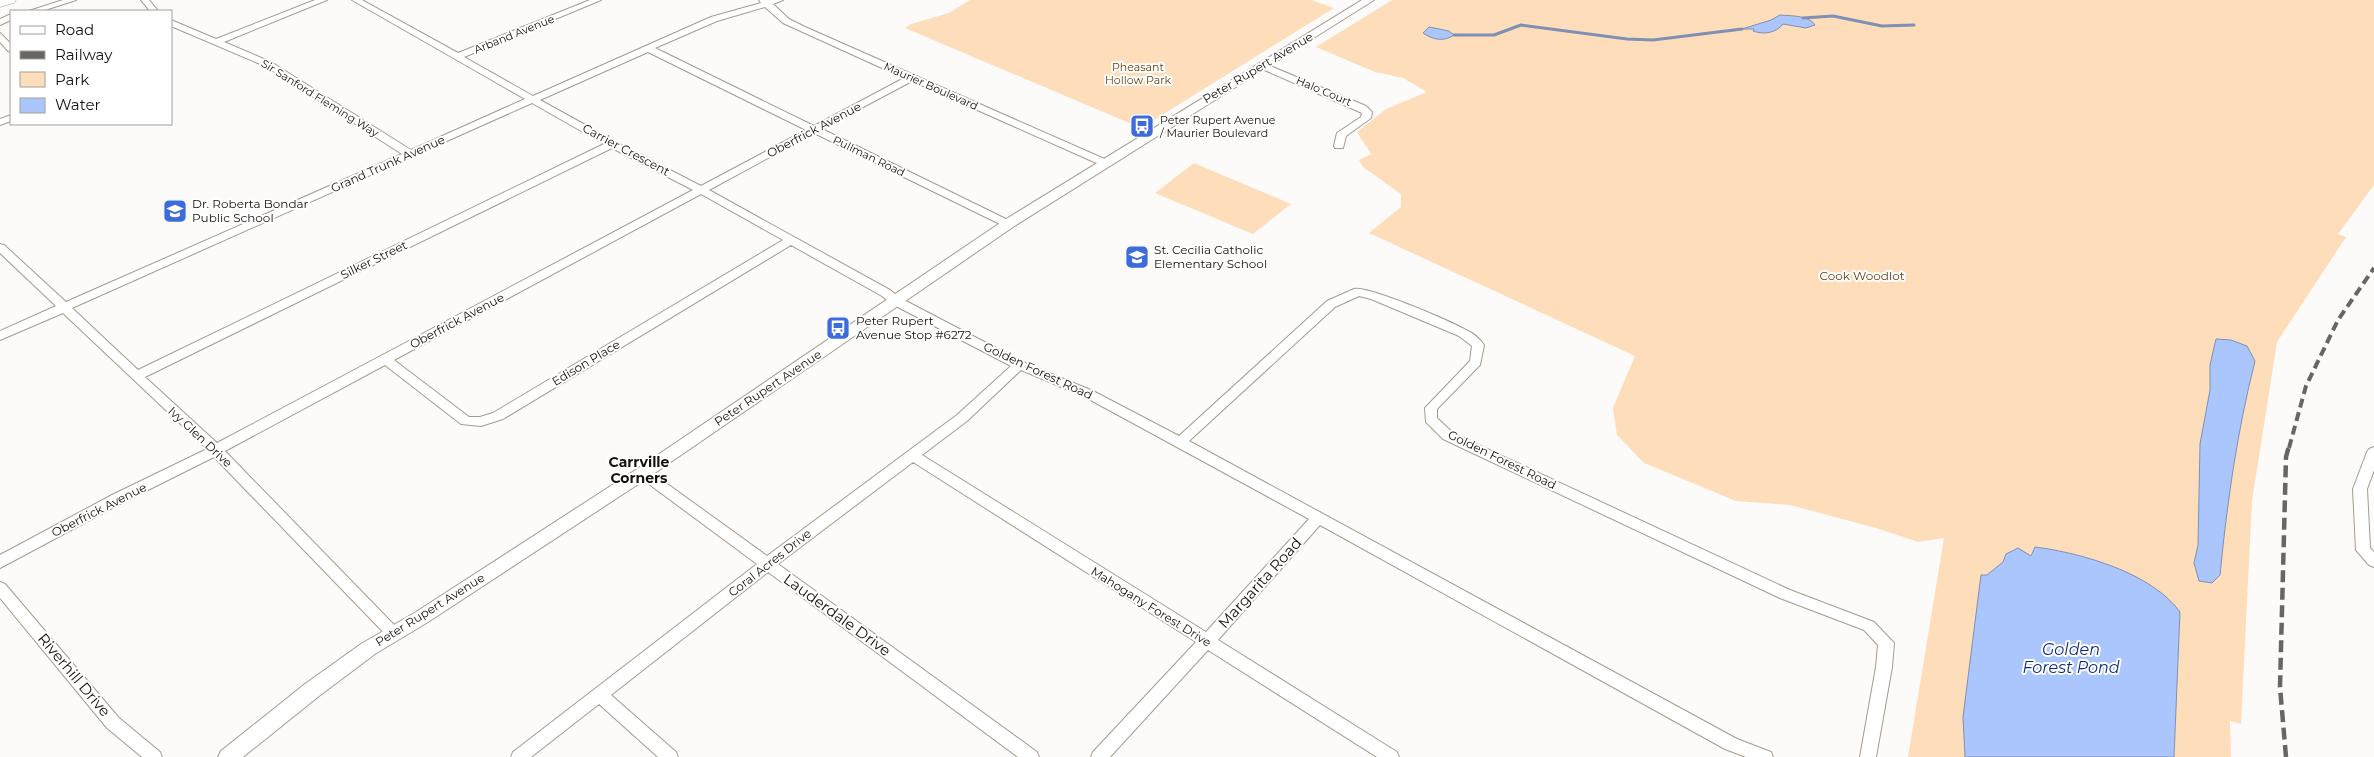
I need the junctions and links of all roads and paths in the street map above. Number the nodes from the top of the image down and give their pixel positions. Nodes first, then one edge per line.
1 (10, 0) edge
2 (72, 0) edge
3 (145, 0) edge
4 (323, 0) edge
5 (356, 0) edge
6 (597, 0) edge
7 (779, 0) edge
8 (1369, 0) edge
9 (764, 2) edge
10 (0, 3) edge
11 (37, 10) edge
12 (153, 10) edge
13 (172, 23) edge
14 (0, 36) edge
15 (218, 41) junction
16 (10, 48) edge
17 (647, 48) junction
18 (459, 56) junction
19 (1263, 66) junction
20 (912, 77) junction
21 (534, 99) junction
22 (815, 130) junction
23 (612, 144) junction
24 (1339, 146) dead end
25 (410, 154) junction
26 (1105, 163) junction
27 (700, 191) junction
28 (1008, 224) junction
29 (790, 241) junction
30 (0, 247) edge
31 (896, 301) junction
32 (64, 308) junction
33 (0, 336) edge
34 (385, 359) junction
35 (1019, 365) junction
36 (136, 376) junction
37 (1180, 442) junction
38 (216, 450) junction
39 (2374, 452) edge
40 (912, 455) junction
41 (643, 473) junction
42 (1318, 518) junction
43 (2374, 561) edge
44 (0, 562) edge
45 (768, 565) junction
46 (0, 588) edge
47 (394, 634) junction
48 (1206, 641) junction
49 (599, 694) junction
50 (154, 757) edge
51 (228, 757) edge
52 (519, 757) edge
53 (670, 757) edge
54 (1031, 757) edge
55 (1099, 757) edge
56 (1391, 757) edge
57 (1765, 757) edge
58 (1868, 757) edge

1 - 10 main road
2 - 11 street
3 - 12 street
4 - 15 street
5 - 18 street, Carrier Crescent
6 - 18 street, Arband Avenue
7 - 9 street, Grand Trunk Avenue
8 - 19 street, Peter Rupert Avenue
9 - 17 street, Grand Trunk Avenue
9 - 20 street, Maurier Boulevard
13 - 15 street, Sir Sanford Fleming Way
14 - 16 street
15 - 25 street, Sir Sanford Fleming Way
17 - 21 street, Grand Trunk Avenue
17 - 22 street, Pullman Road
18 - 21 street, Carrier Crescent
19 - 24 street, Halo Court
19 - 26 street, Peter Rupert Avenue
20 - 22 street, Oberfrick Avenue
20 - 26 street, Maurier Boulevard
21 - 23 street, Carrier Crescent
21 - 25 street, Grand Trunk Avenue
22 - 27 street, Oberfrick Avenue
22 - 28 street, Pullman Road
23 - 27 street, Carrier Crescent
23 - 36 street, Silker Street
25 - 32 street, Grand Trunk Avenue
26 - 28 street, Peter Rupert Avenue
27 - 29 street, Carrier Crescent
27 - 34 street, Oberfrick Avenue
28 - 31 street, Peter Rupert Avenue
29 - 31 street, Carrier Crescent
29 - 34 street, Edison Place
30 - 32 street, Ivy Glen Drive
31 - 35 street, Golden Forest Road
31 - 41 street, Peter Rupert Avenue
32 - 33 street, Grand Trunk Avenue
32 - 36 street, Ivy Glen Drive
34 - 38 street, Oberfrick Avenue
35 - 37 street, Golden Forest Road
35 - 40 street, Coral Acres Drive
36 - 38 street, Ivy Glen Drive
37 - 42 street, Golden Forest Road
37 - 58 street, Golden Forest Road
38 - 44 street, Oberfrick Avenue
38 - 47 street, Ivy Glen Drive
39 - 43 street
40 - 45 street, Coral Acres Drive
40 - 48 street, Mahogany Forest Drive
41 - 45 street, Lauderdale Drive
41 - 47 street, Peter Rupert Avenue
42 - 48 street, Margarita Road
42 - 57 street, Golden Forest Road
45 - 49 street, Coral Acres Drive
45 - 54 street, Lauderdale Drive
46 - 50 street, Riverhill Drive
47 - 51 street, Peter Rupert Avenue
48 - 55 street, Margarita Road
48 - 56 street, Mahogany Forest Drive
49 - 52 street, Coral Acres Drive
49 - 53 street

